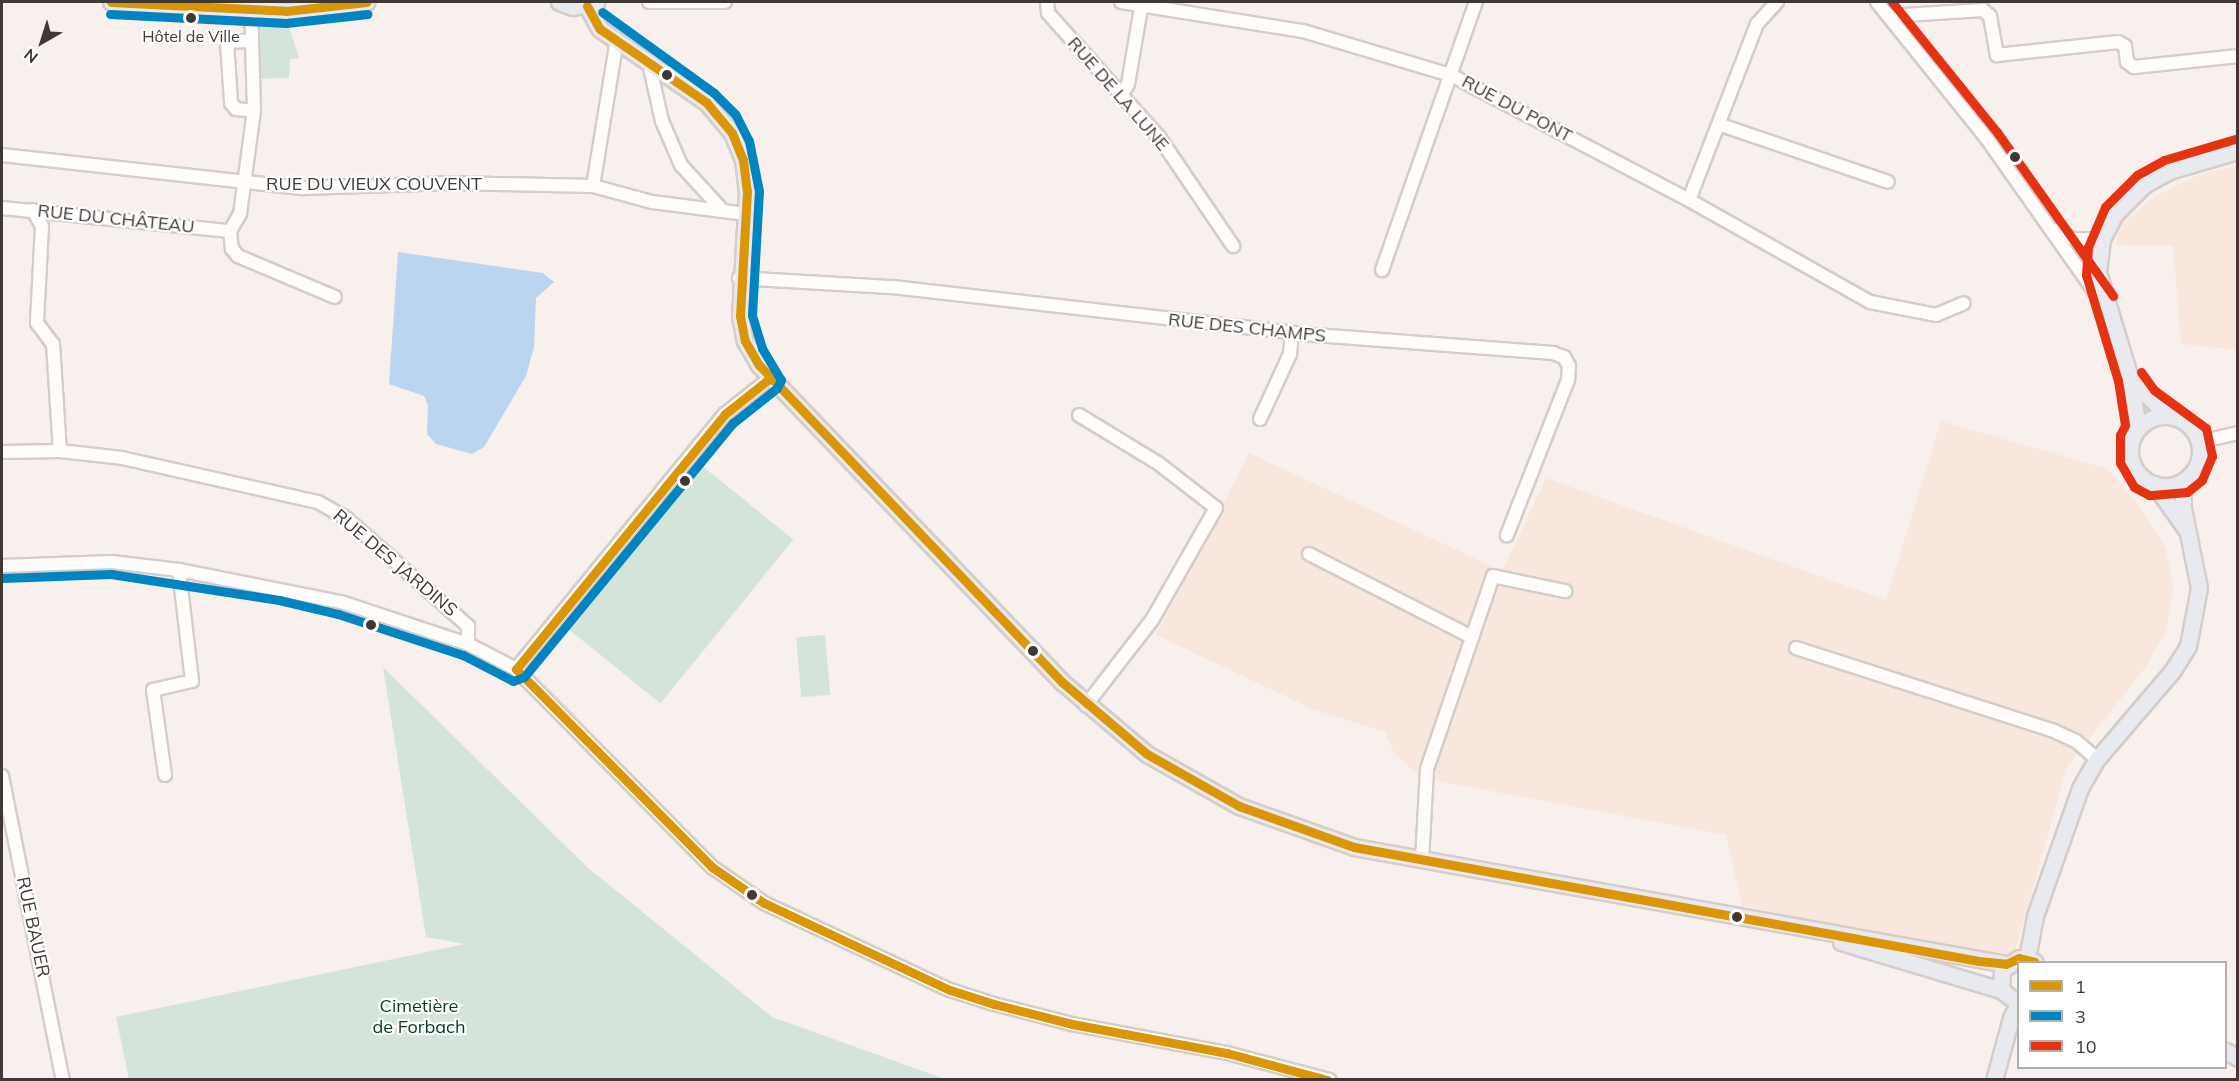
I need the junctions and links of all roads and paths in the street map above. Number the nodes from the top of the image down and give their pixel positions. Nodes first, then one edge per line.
1 (111, 2) edge
2 (367, 2) edge
3 (559, 2) edge
4 (649, 2) edge
5 (725, 2) edge
6 (1047, 2) edge
7 (1121, 2) edge
8 (1142, 2) edge
9 (1476, 2) edge
10 (1777, 2) edge
11 (1877, 2) edge
12 (591, 4) edge
13 (250, 6) edge
14 (1889, 16) junction
15 (617, 40) junction
16 (251, 41) junction
17 (2238, 56) edge
18 (649, 63) junction
19 (1451, 75) junction
20 (1121, 96) junction
21 (254, 111) junction
22 (1721, 125) junction
23 (2238, 151) edge
24 (2, 155) edge
25 (242, 182) junction
26 (1888, 182) dead end
27 (593, 186) junction
28 (1689, 200) junction
29 (2, 208) edge
30 (33, 210) junction
31 (723, 211) junction
32 (746, 214) junction
33 (2052, 230) junction
34 (230, 231) junction
35 (2102, 239) junction
36 (1233, 246) dead end
37 (1382, 270) dead end
38 (739, 278) junction
39 (335, 297) dead end
40 (1964, 303) dead end
41 (2106, 307) junction
42 (1292, 333) junction
43 (2130, 378) junction
44 (769, 380) junction
45 (1079, 415) dead end
46 (2167, 415) junction
47 (1260, 419) dead end
48 (2138, 427) junction
49 (2238, 433) edge
50 (2199, 442) junction
51 (60, 451) junction
52 (2, 452) edge
53 (2183, 481) junction
54 (2154, 484) junction
55 (2187, 530) junction
56 (1507, 535) dead end
57 (1309, 554) dead end
58 (2, 566) edge
59 (179, 570) junction
60 (1565, 591) dead end
61 (1472, 637) junction
62 (468, 644) junction
63 (1796, 648) dead end
64 (516, 669) junction
65 (1086, 705) junction
66 (2097, 759) junction
67 (165, 775) dead end
68 (2, 776) edge
69 (6, 820) edge
70 (1422, 861) junction
71 (1816, 932) junction
72 (2031, 961) edge
73 (2017, 963) edge
74 (2006, 964) junction
75 (2001, 990) junction
76 (2017, 1002) edge
77 (2017, 1007) edge
78 (63, 1080) edge
79 (1329, 1080) edge
80 (1994, 1080) edge

1 - 13 main road
2 - 13 main road
3 - 12 main road
4 - 5 street
6 - 20 street, RUE DE LA LUNE
7 - 8 street, RUE DU PONT
8 - 19 street, RUE DU PONT
8 - 20 street
9 - 19 street
10 - 22 street
11 - 14 street
12 - 15 main road
13 - 16 street
14 - 17 street
14 - 33 street
15 - 18 main road
15 - 27 street
16 - 21 street
16 - 21 street
18 - 31 street
18 - 32 main road
19 - 28 street, RUE DU PONT
19 - 37 street
20 - 36 street, RUE DE LA LUNE
21 - 25 street
22 - 26 street
22 - 28 street
23 - 35 main road
24 - 25 street, RUE DU VIEUX COUVENT
25 - 27 street, RUE DU VIEUX COUVENT
25 - 34 street
27 - 31 street, RUE DU VIEUX COUVENT
28 - 40 street, RUE DU PONT
29 - 30 street, RUE DU CHÂTEAU
30 - 34 street, RUE DU CHÂTEAU
30 - 51 street
31 - 32 street, RUE DU VIEUX COUVENT
32 - 38 main road
33 - 35 street
33 - 41 street
34 - 39 street
35 - 41 main road
38 - 42 street, RUE DES CHAMPS
38 - 44 main road
41 - 43 main road
42 - 47 street, RUE DES CHAMPS
42 - 56 street, RUE DES CHAMPS
43 - 46 main road
43 - 48 main road
44 - 64 street
44 - 65 main road
45 - 65 street
46 - 48 main road
46 - 50 main road
48 - 54 main road
49 - 50 street
50 - 53 main road
51 - 52 street, RUE DES JARDINS
51 - 62 street, RUE DES JARDINS
53 - 54 main road
53 - 55 main road
54 - 55 main road
55 - 66 main road
57 - 61 street
58 - 59 street
59 - 62 street
59 - 67 street
60 - 61 street
61 - 70 street
62 - 64 street
63 - 66 street
64 - 79 street
65 - 70 main road
66 - 72 main road
68 - 69 street, RUE BAUER
69 - 78 street, RUE BAUER
70 - 71 main road
71 - 74 main road
71 - 75 main road
73 - 74 main road
74 - 75 main road
75 - 76 main road
77 - 80 main road

